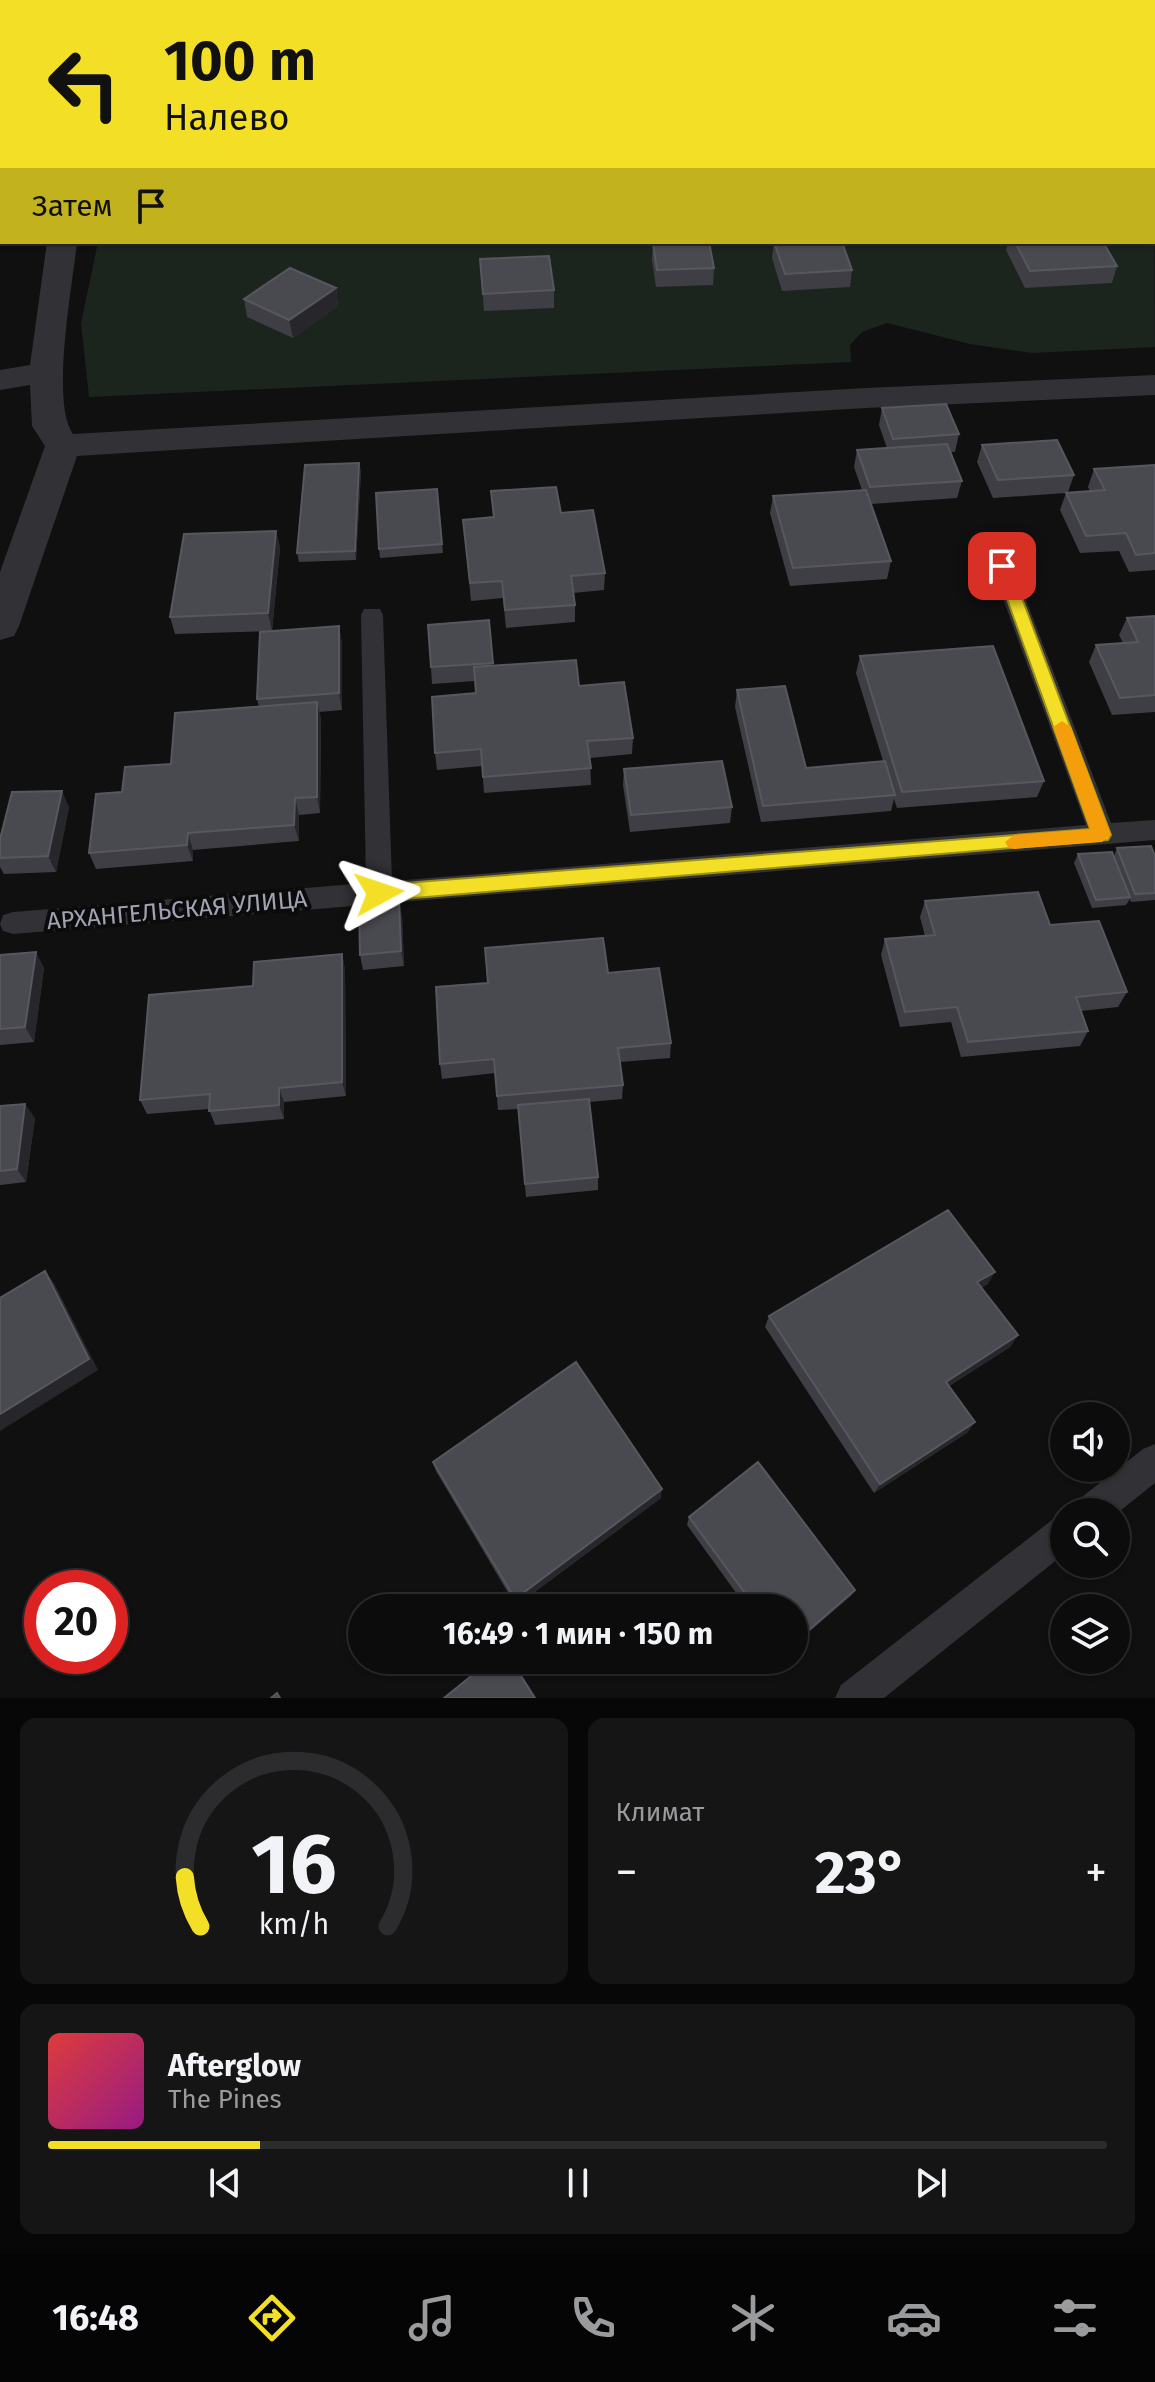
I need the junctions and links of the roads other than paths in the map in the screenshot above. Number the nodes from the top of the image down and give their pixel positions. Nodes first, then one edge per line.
1 (62, 244) edge
2 (46, 373) junction
3 (0, 380) edge
4 (1155, 385) edge
5 (63, 446) junction
6 (1002, 566) dead end
7 (372, 615) dead end
8 (0, 626) edge
9 (1155, 830) edge
10 (1102, 835) junction
11 (379, 893) junction
12 (13, 923) dead end
13 (1155, 1461) edge
14 (1108, 1498) edge
15 (1050, 1543) edge
16 (854, 1698) edge

1 - 2 street
2 - 3 street
2 - 5 street
4 - 5 street
5 - 8 street
6 - 10 lane
7 - 11 lane
9 - 10 lane, АРХАНГЕЛЬСКАЯ УЛИЦА
10 - 11 lane, АРХАНГЕЛЬСКАЯ УЛИЦА
11 - 12 lane, АРХАНГЕЛЬСКАЯ УЛИЦА
13 - 14 lane
15 - 16 lane

